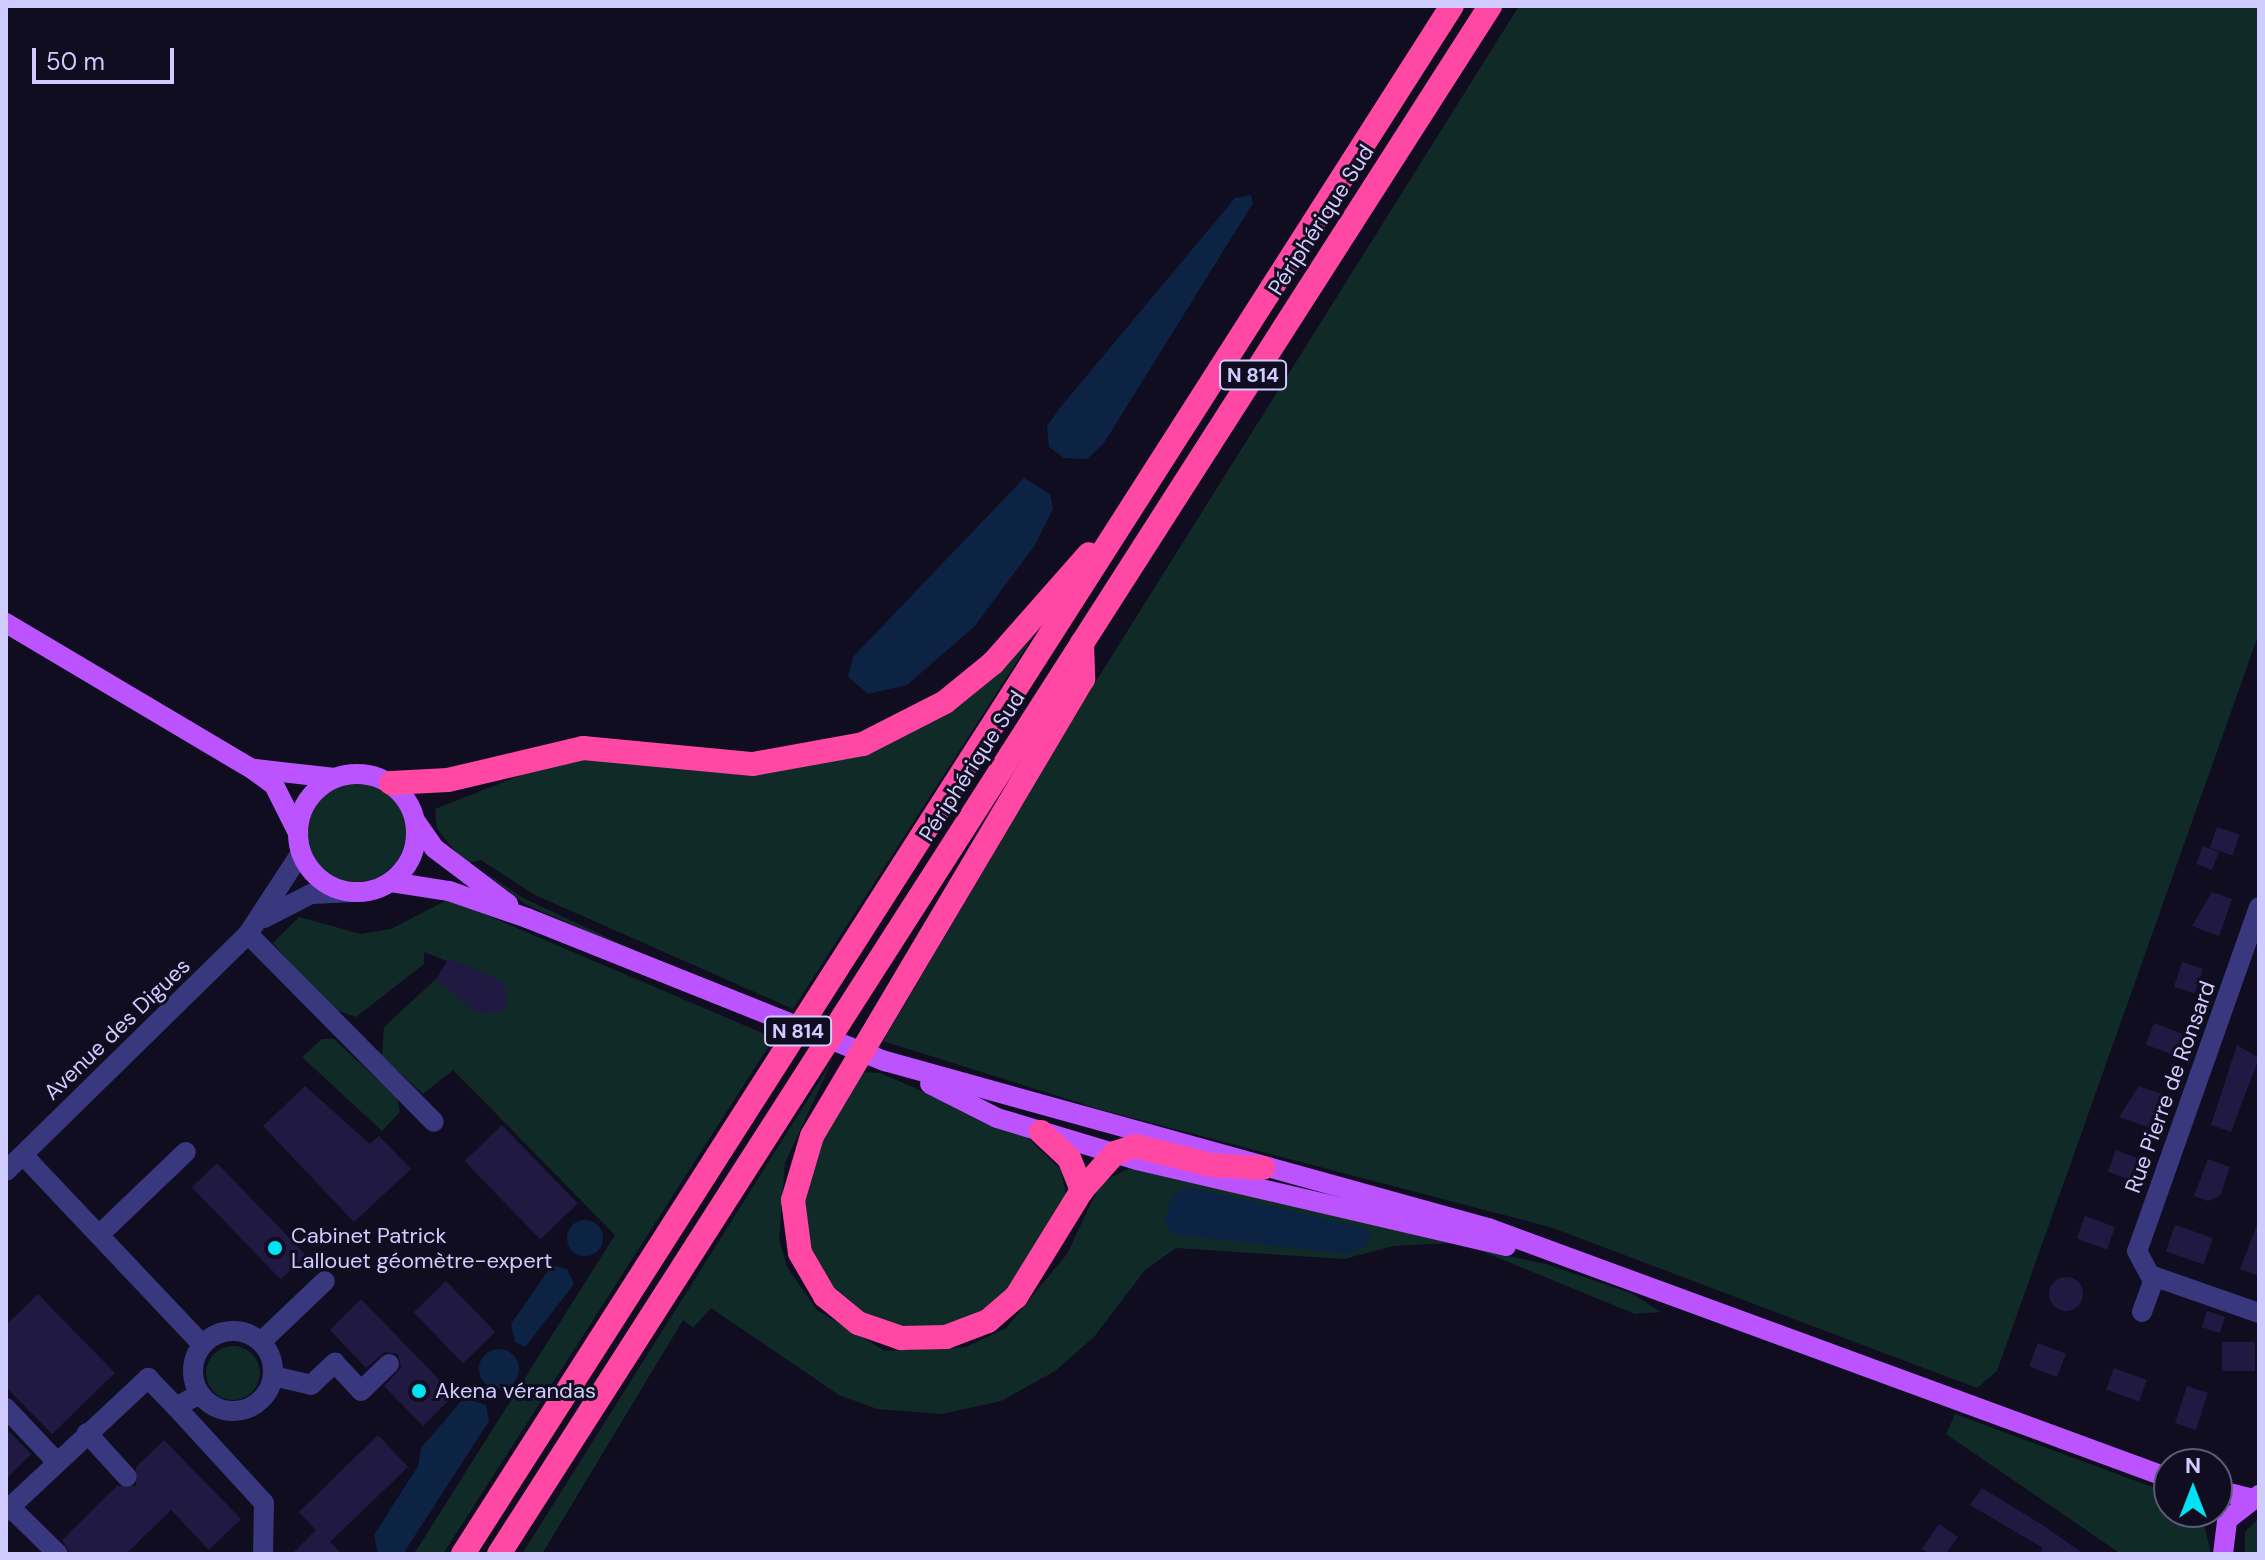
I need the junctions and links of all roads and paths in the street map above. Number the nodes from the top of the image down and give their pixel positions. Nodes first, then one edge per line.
1 (1452, 6) edge
2 (1490, 6) edge
3 (1132, 508) junction
4 (6, 623) edge
5 (1082, 643) junction
6 (252, 769) junction
7 (334, 778) junction
8 (391, 783) junction
9 (416, 821) junction
10 (299, 843) junction
11 (391, 882) junction
12 (354, 892) junction
13 (2259, 907) edge
14 (527, 918) junction
15 (255, 927) junction
16 (885, 1061) junction
17 (434, 1122) dead end
18 (1041, 1132) junction
19 (186, 1152) dead end
20 (1115, 1153) junction
21 (23, 1155) junction
22 (1263, 1168) junction
23 (6, 1171) edge
24 (1082, 1190) junction
25 (99, 1235) junction
26 (1611, 1270) junction
27 (2155, 1277) junction
28 (325, 1281) dead end
29 (2142, 1312) dead end
30 (2259, 1313) edge
31 (261, 1342) junction
32 (202, 1344) junction
33 (389, 1364) dead end
34 (273, 1376) junction
35 (199, 1394) junction
36 (176, 1407) junction
37 (6, 1408) edge
38 (87, 1433) junction
39 (56, 1461) junction
40 (2153, 1475) edge
41 (127, 1477) dead end
42 (2233, 1493) edge
43 (2254, 1496) edge
44 (8, 1509) edge
45 (2233, 1518) edge
46 (2224, 1528) edge
47 (58, 1554) edge
48 (263, 1554) edge
49 (463, 1554) edge
50 (499, 1554) edge
51 (2223, 1554) edge

1 - 3 highway, Périphérique Sud / N 814
2 - 5 highway, Périphérique Sud / N 814
3 - 8 highway, N 814
3 - 49 highway, Périphérique Sud / N 814
4 - 6 main road
5 - 24 highway, N 814
5 - 50 highway, Périphérique Sud / N 814
6 - 7 main road
6 - 10 main road
7 - 8 main road
7 - 10 main road
8 - 9 main road
9 - 11 main road
9 - 14 main road
10 - 12 main road
10 - 15 street
11 - 12 main road
11 - 14 main road
12 - 15 street
13 - 27 street, Rue Pierre de Ronsard
14 - 16 main road
15 - 17 street
15 - 21 street, Avenue des Digues
16 - 18 main road
16 - 22 main road
18 - 20 main road
18 - 24 highway
19 - 25 street
20 - 22 highway
20 - 24 highway
20 - 26 main road
21 - 23 street, Avenue des Digues
21 - 25 street
22 - 26 main road
25 - 32 street
26 - 40 main road
27 - 29 street
27 - 30 street
28 - 31 street
31 - 32 street
31 - 34 street
32 - 35 street
33 - 34 street
34 - 35 street
35 - 36 street
36 - 38 street
36 - 48 street
37 - 39 street
38 - 39 street
38 - 41 street
39 - 44 street
42 - 43 main road
43 - 45 main road
44 - 47 street
46 - 51 main road

